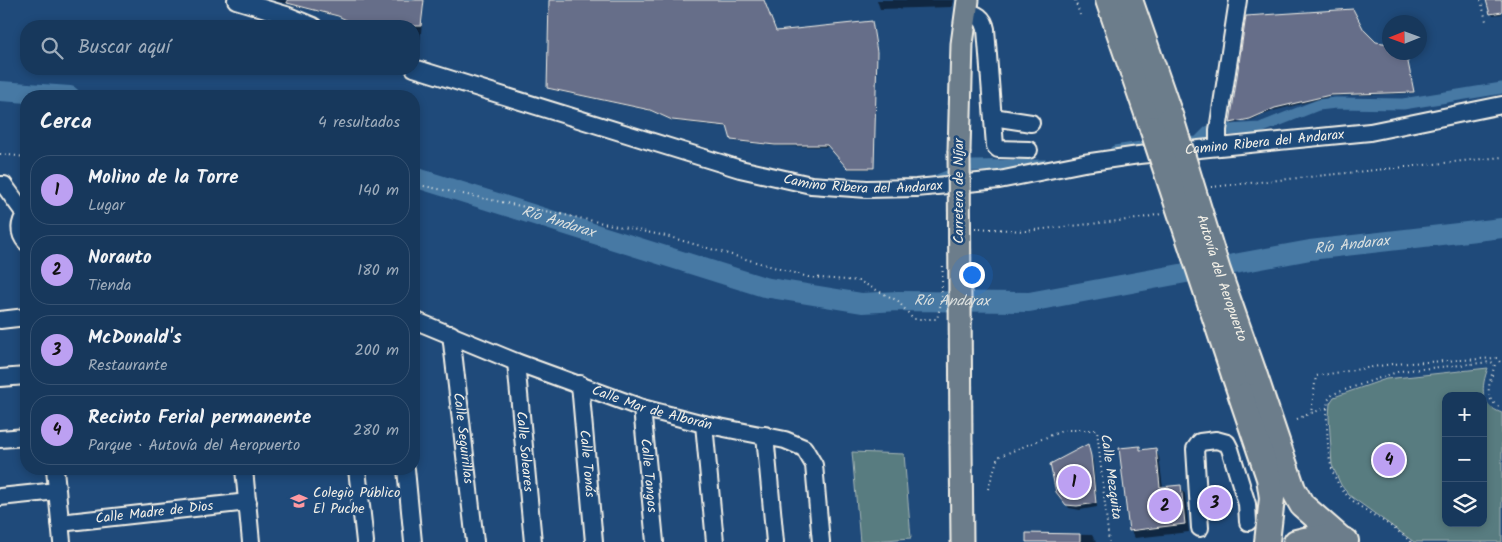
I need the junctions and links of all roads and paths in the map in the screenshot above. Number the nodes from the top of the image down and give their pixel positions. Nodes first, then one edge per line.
1 (236, 0) edge
2 (1075, 0) edge
3 (1108, 0) edge
4 (1130, 0) edge
5 (1238, 0) edge
6 (1481, 0) edge
7 (967, 6) edge
8 (1080, 15) dead end
9 (298, 20) edge
10 (1486, 21) dead end
11 (420, 70) edge
12 (1502, 105) edge
13 (993, 116) junction
14 (1031, 123) dead end
15 (1162, 123) junction
16 (1218, 146) junction
17 (1029, 150) dead end
18 (0, 154) edge
19 (20, 156) edge
20 (0, 185) edge
21 (420, 185) edge
22 (20, 206) edge
23 (941, 302) dead end
24 (20, 318) edge
25 (0, 320) edge
26 (420, 322) edge
27 (451, 334) junction
28 (516, 362) junction
29 (1502, 365) edge
30 (1244, 374) junction
31 (20, 376) edge
32 (0, 378) edge
33 (580, 384) junction
34 (642, 408) junction
35 (1327, 408) junction
36 (1502, 408) edge
37 (1311, 413) junction
38 (1297, 419) dead end
39 (704, 424) junction
40 (765, 435) junction
41 (20, 437) edge
42 (0, 439) edge
43 (56, 475) edge
44 (245, 475) edge
45 (358, 475) edge
46 (407, 475) edge
47 (988, 489) dead end
48 (57, 491) junction
49 (0, 497) edge
50 (248, 502) junction
51 (1248, 522) dead end
52 (60, 523) junction
53 (1200, 528) dead end
54 (960, 539) edge
55 (1344, 540) edge
56 (62, 542) edge
57 (251, 542) edge
58 (365, 542) edge
59 (413, 542) edge
60 (475, 542) edge
61 (533, 542) edge
62 (594, 542) edge
63 (655, 542) edge
64 (714, 542) edge
65 (775, 542) edge
66 (820, 542) edge
67 (1109, 542) edge
68 (1267, 542) edge
69 (1296, 542) edge
70 (1411, 542) edge

1 - 9 street
2 - 8 path
3 - 15 highway, Autovía del Aeropuerto
4 - 15 highway, Autovía del Aeropuerto
5 - 16 street
6 - 10 path
7 - 13 street
7 - 54 main road, Carretera de Níjar, bridge
11 - 16 street, Camino Ribera del Andarax
12 - 16 street, Camino Ribera del Andarax
13 - 14 street
13 - 17 street
15 - 30 highway, Autovía del Aeropuerto, bridge
18 - 19 path
20 - 22 street
21 - 23 path
24 - 25 street
26 - 27 street, Calle Mar de Alborán
27 - 28 street, Calle Mar de Alborán
27 - 60 street, Calle Seguirillas
28 - 33 street, Calle Mar de Alborán
28 - 61 street, Calle Soleares
29 - 37 path
30 - 55 highway, Autovía del Aeropuerto
30 - 68 highway, Autovía del Aeropuerto
31 - 32 street
33 - 34 street, Calle Mar de Alborán
33 - 62 street, Calle Tonás
34 - 39 street, Calle Mar de Alborán
34 - 63 street, Calle Tangos
35 - 36 path
35 - 37 path
35 - 70 path
37 - 38 path
39 - 40 street, Calle Mar de Alborán
39 - 64 street
40 - 65 street
40 - 66 street, Calle Mar de Alborán
41 - 42 street
43 - 48 street
44 - 50 street
45 - 58 street
46 - 59 street
47 - 67 path, Calle Mezquita
48 - 49 street
48 - 52 street
50 - 52 street, Calle Madre de Dios
50 - 57 street
51 - 53 street
52 - 56 street
55 - 69 highway

